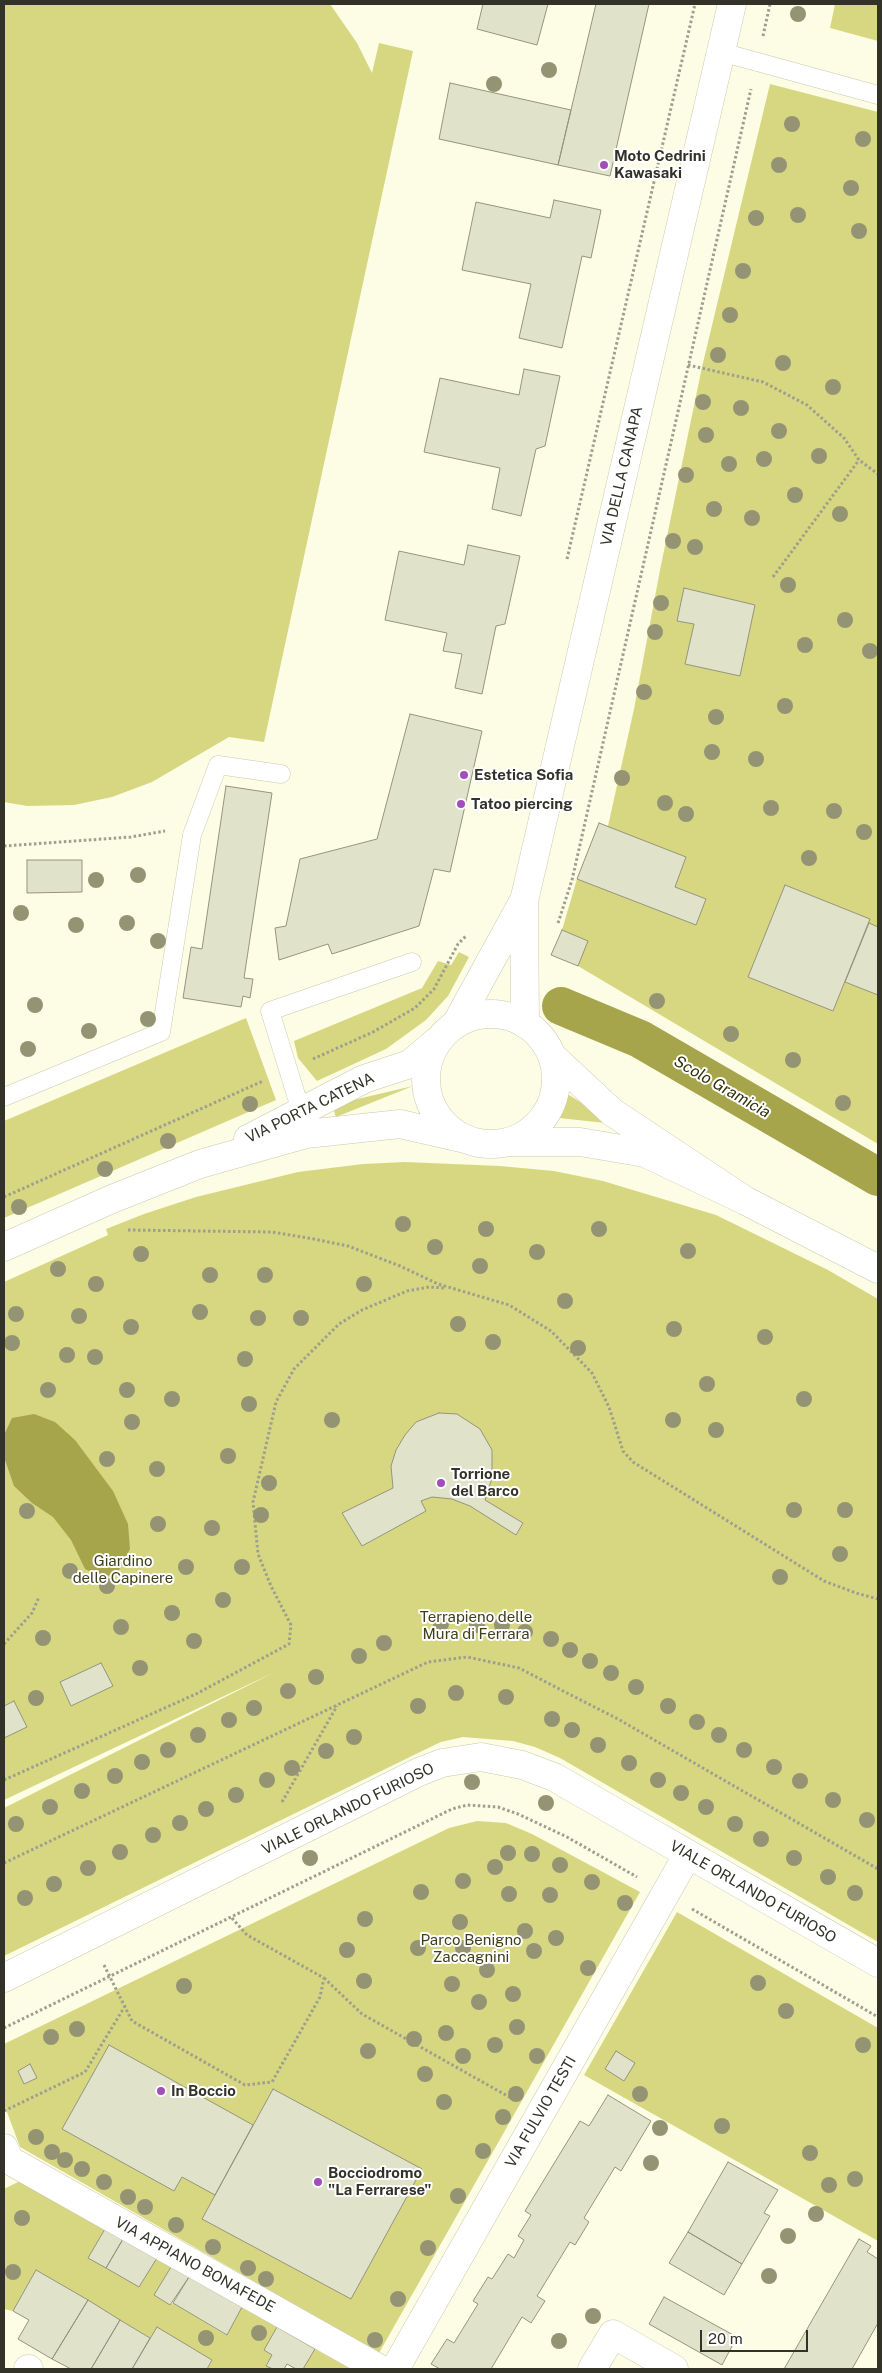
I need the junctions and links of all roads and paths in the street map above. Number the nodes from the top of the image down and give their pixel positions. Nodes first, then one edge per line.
1 (694, 4) edge
2 (732, 4) edge
3 (721, 52) junction
4 (878, 95) edge
5 (688, 365) dead end
6 (859, 460) junction
7 (878, 474) edge
8 (566, 566) dead end
9 (773, 577) dead end
10 (281, 774) dead end
11 (192, 835) junction
12 (4, 846) edge
13 (524, 901) junction
14 (412, 962) dead end
15 (526, 1024) junction
16 (450, 1030) junction
17 (552, 1056) junction
18 (4, 1097) edge
19 (301, 1110) junction
20 (466, 1139) junction
21 (508, 1142) junction
22 (200, 1164) junction
23 (746, 1201) junction
24 (123, 1230) dead end
25 (4, 1248) edge
26 (878, 1269) edge
27 (453, 1289) junction
28 (39, 1597) dead end
29 (878, 1599) edge
30 (4, 1644) edge
31 (338, 1705) dead end
32 (4, 1780) edge
33 (279, 1806) dead end
34 (688, 1854) junction
35 (666, 1893) junction
36 (231, 1918) junction
37 (88, 1936) junction
38 (878, 1963) edge
39 (110, 1976) junction
40 (4, 1978) edge
41 (324, 1978) junction
42 (125, 2006) junction
43 (878, 2017) edge
44 (4, 2028) edge
45 (4, 2111) edge
46 (540, 2114) junction
47 (6, 2157) edge
48 (380, 2369) edge
49 (395, 2369) edge
50 (592, 2369) edge
51 (674, 2369) edge

1 - 8 path
2 - 3 street, VIA DELLA CANAPA
3 - 4 lane
3 - 13 street, VIA DELLA CANAPA
5 - 6 path
6 - 7 path
6 - 9 path
10 - 11 lane
11 - 12 path
11 - 18 lane
13 - 15 street, VIA DELLA CANAPA
13 - 16 street, VIA DELLA CANAPA
14 - 19 lane
15 - 16 street
15 - 17 street
16 - 19 street, VIA PORTA CATENA
16 - 20 street
17 - 21 street
17 - 23 street
19 - 22 street, VIA PORTA CATENA
20 - 21 street
20 - 22 street, VIA PORTA CATENA
21 - 23 street
22 - 25 street, VIA PORTA CATENA
23 - 26 street
24 - 27 path
27 - 29 path
27 - 32 path
28 - 30 path
31 - 33 path
34 - 35 street, VIA FULVIO TESTI
34 - 37 street, VIALE ORLANDO FURIOSO
34 - 38 street, VIALE ORLANDO FURIOSO
35 - 36 path
35 - 43 path
35 - 46 street, VIA FULVIO TESTI
36 - 39 path
36 - 41 path
37 - 39 path
37 - 40 street, VIALE ORLANDO FURIOSO
39 - 42 path
39 - 44 path
41 - 42 path
41 - 46 path
42 - 45 path
46 - 49 street, VIA FULVIO TESTI
47 - 48 street, VIA APPIANO BONAFEDE
50 - 51 street

